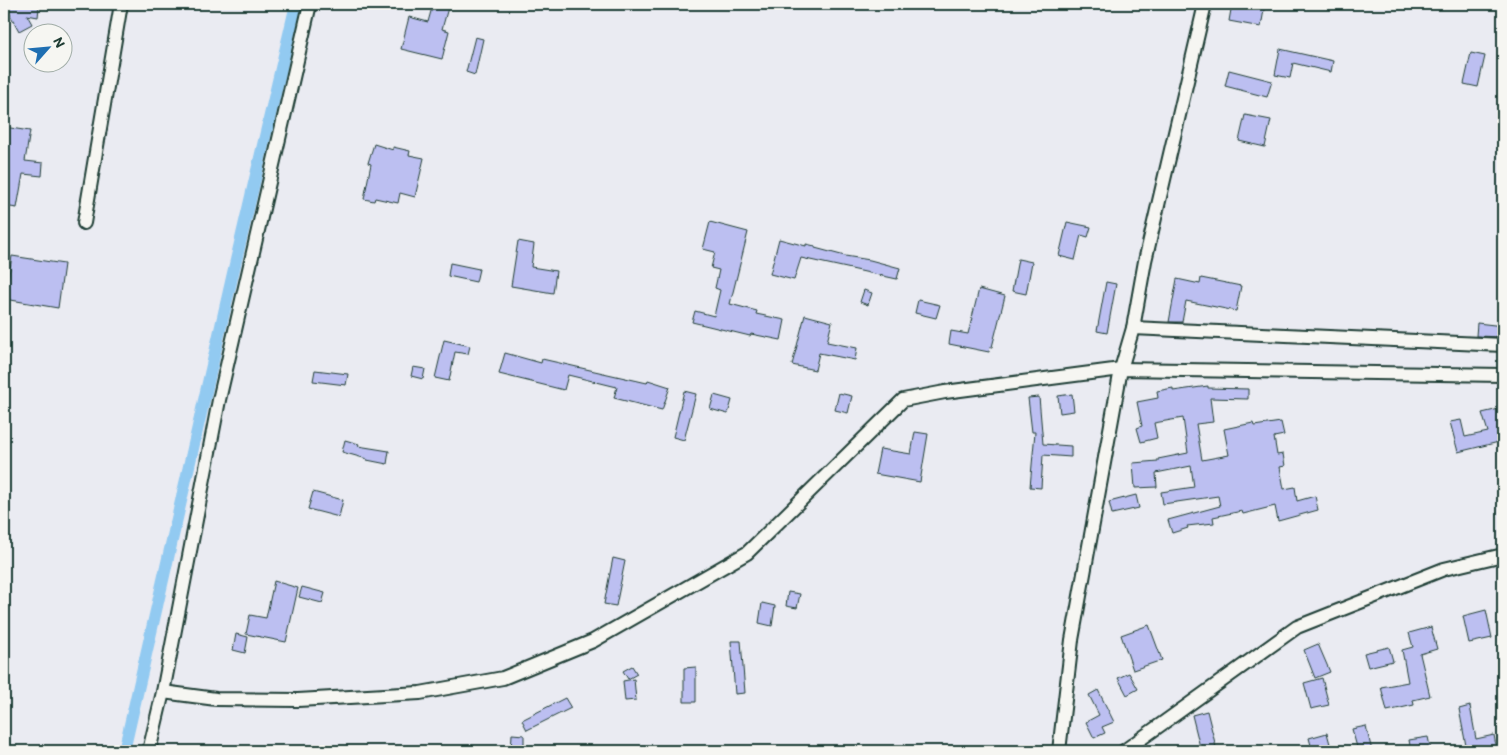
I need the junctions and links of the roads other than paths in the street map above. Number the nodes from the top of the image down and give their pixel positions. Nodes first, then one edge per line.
1 (121, 4) edge
2 (310, 4) edge
3 (1205, 4) edge
4 (84, 223) dead end
5 (1133, 328) junction
6 (1503, 345) edge
7 (1121, 369) junction
8 (1503, 375) edge
9 (1503, 554) edge
10 (162, 692) junction
11 (149, 751) edge
12 (1059, 751) edge
13 (1124, 751) edge

1 - 4 street
2 - 10 street
3 - 5 street
5 - 6 street
5 - 7 street
7 - 8 street
7 - 10 street
7 - 12 street
9 - 13 street
10 - 11 street

